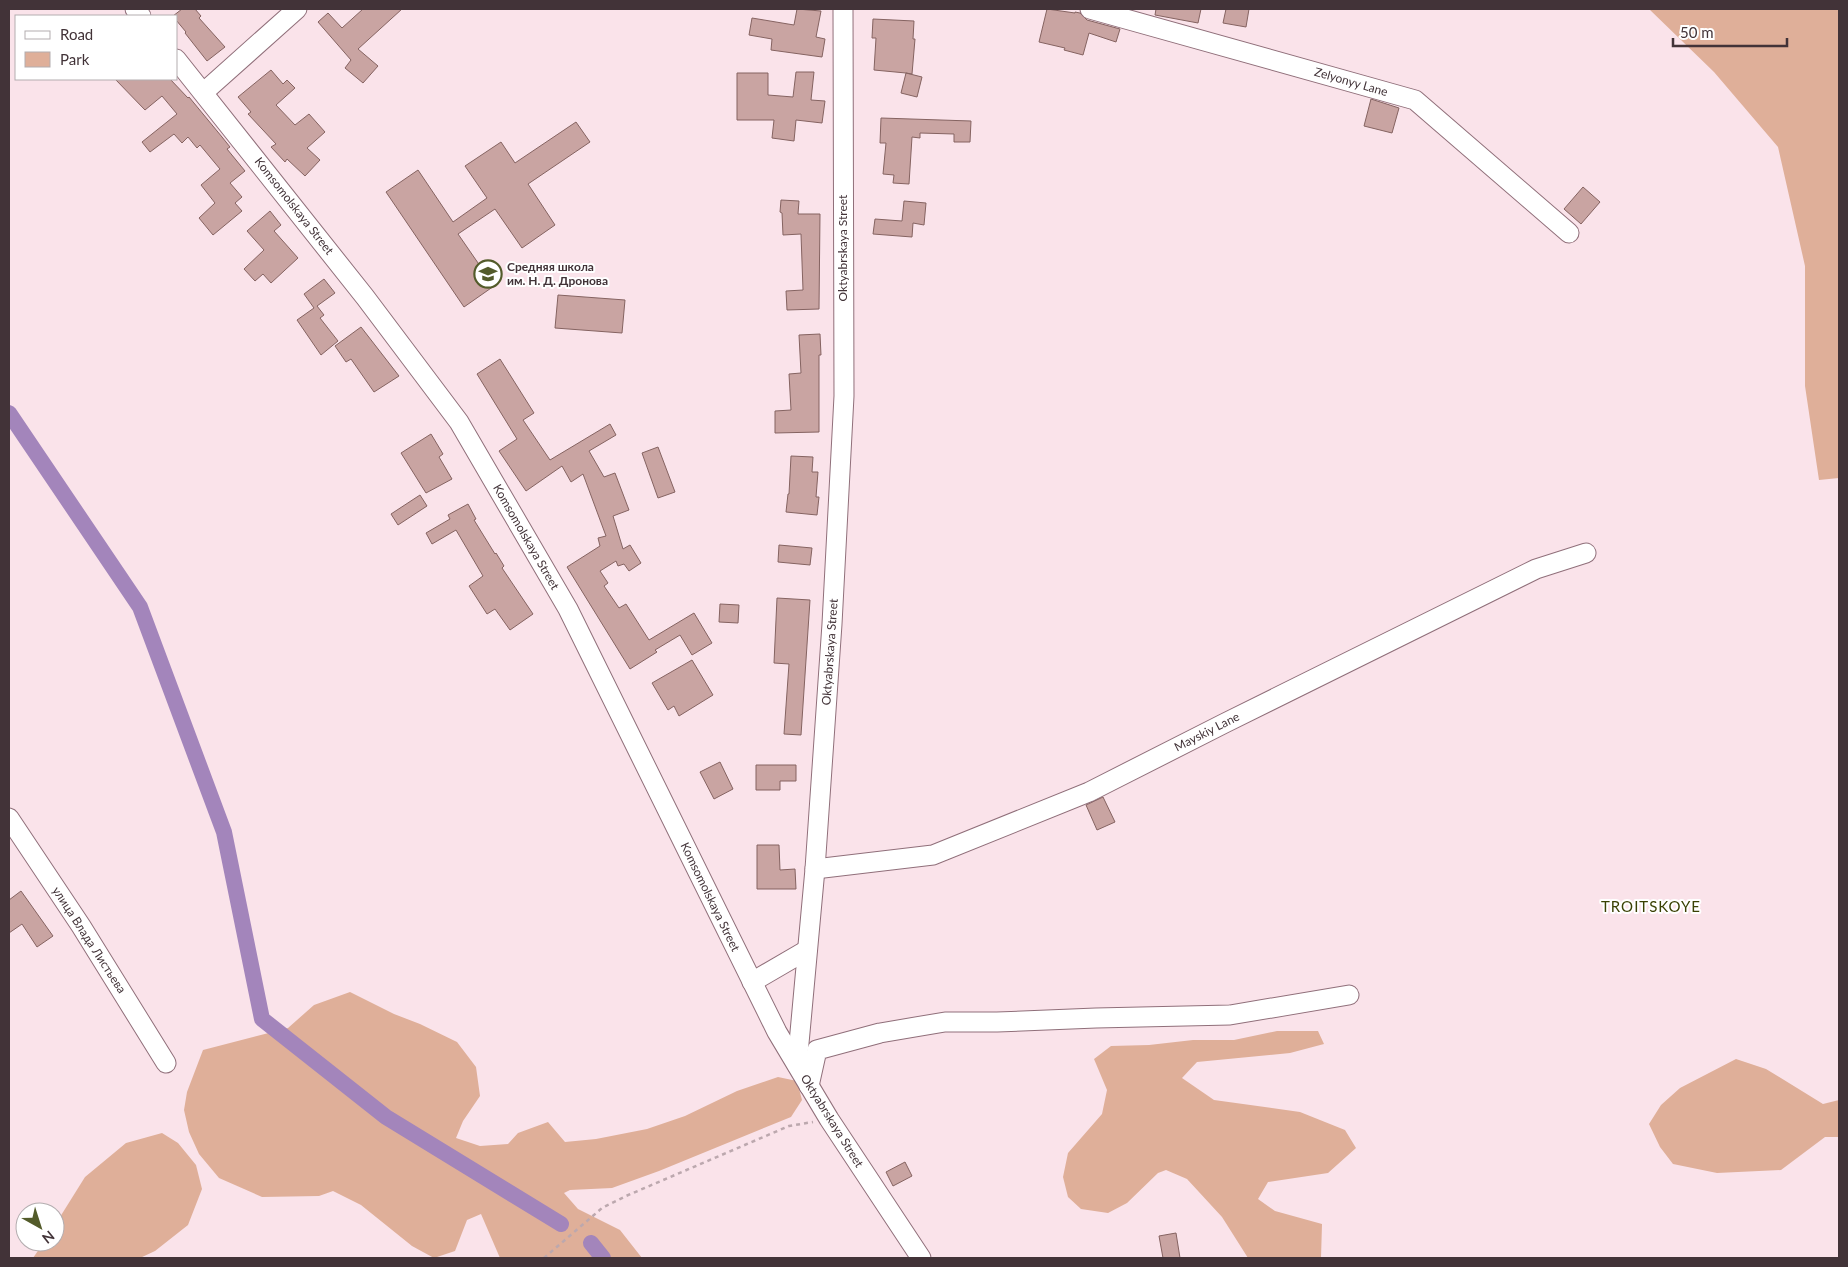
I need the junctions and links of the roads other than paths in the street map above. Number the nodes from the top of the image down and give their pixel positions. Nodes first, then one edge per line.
1 (297, 9) edge
2 (843, 9) edge
3 (1090, 9) edge
4 (178, 61) edge
5 (204, 92) junction
6 (1569, 233) dead end
7 (1586, 553) dead end
8 (9, 818) edge
9 (815, 869) junction
10 (807, 950) junction
11 (752, 982) junction
12 (1349, 995) dead end
13 (799, 1037) junction
14 (817, 1050) junction
15 (166, 1063) dead end
16 (797, 1065) junction
17 (809, 1086) junction
18 (921, 1258) edge

1 - 5 street
2 - 9 street, Oktyabrskaya Street
3 - 6 street, Zelyonyy Lane
4 - 5 street, Komsomolskaya Street
5 - 11 street, Komsomolskaya Street
7 - 9 street, Mayskiy Lane
8 - 15 street, улица Влада Листьева
9 - 10 street, Oktyabrskaya Street
10 - 11 street
10 - 13 street, Oktyabrskaya Street
11 - 16 street, Komsomolskaya Street
12 - 14 street
13 - 14 street
13 - 16 street, Oktyabrskaya Street
14 - 17 street
16 - 17 street, Oktyabrskaya Street
17 - 18 street, Oktyabrskaya Street

